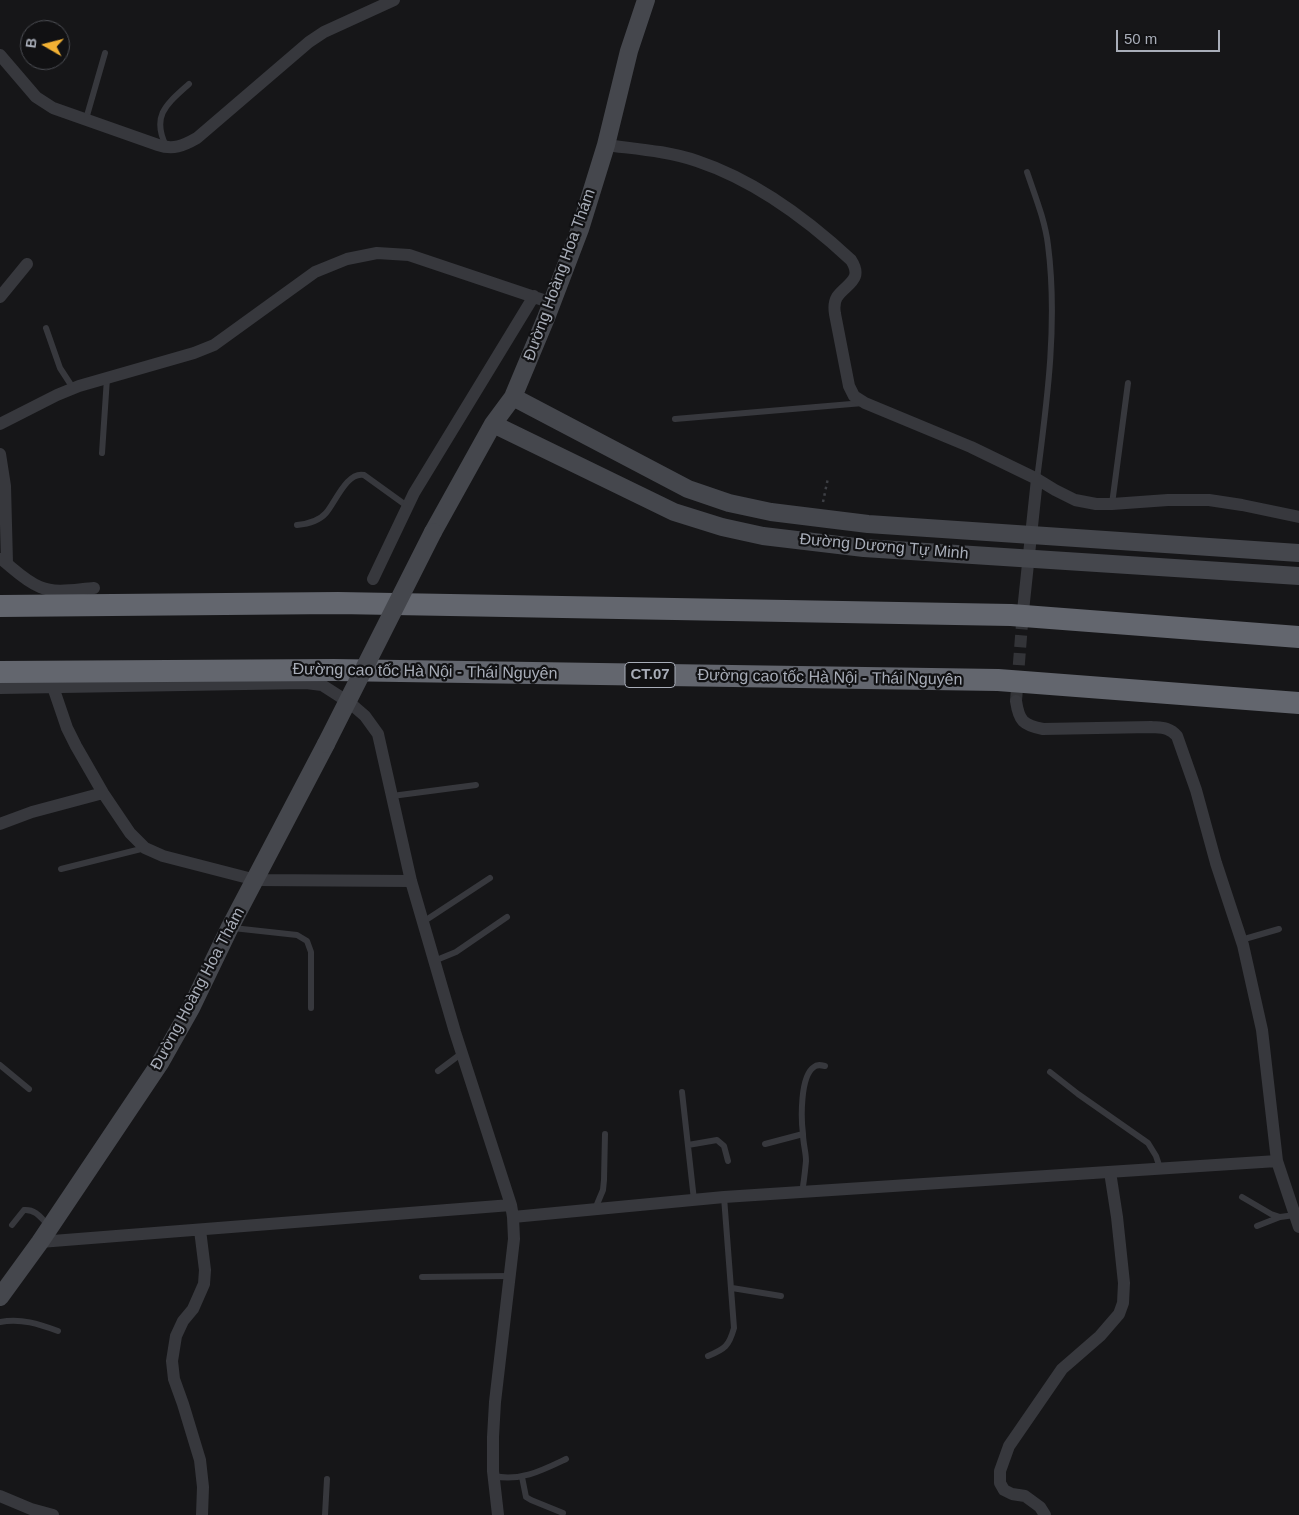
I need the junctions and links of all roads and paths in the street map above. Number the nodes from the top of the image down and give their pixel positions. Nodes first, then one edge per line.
1 (394, 0) edge
2 (646, 0) edge
3 (105, 53) dead end
4 (0, 55) edge
5 (188, 84) dead end
6 (86, 119) junction
7 (606, 145) junction
8 (167, 148) junction
9 (1027, 172) dead end
10 (27, 264) dead end
11 (534, 296) junction
12 (0, 297) edge
13 (552, 303) junction
14 (46, 328) dead end
15 (107, 378) junction
16 (1128, 383) dead end
17 (73, 388) junction
18 (513, 397) junction
19 (864, 403) junction
20 (675, 419) dead end
21 (0, 424) edge
22 (493, 424) junction
23 (102, 453) dead end
24 (0, 454) edge
25 (828, 478) dead end
26 (1037, 478) junction
27 (1112, 504) junction
28 (407, 506) junction
29 (1299, 517) edge
30 (819, 518) junction
31 (297, 524) dead end
32 (1031, 535) junction
33 (1299, 553) edge
34 (1028, 559) junction
35 (3, 561) edge
36 (1299, 576) edge
37 (373, 579) dead end
38 (94, 588) dead end
39 (0, 606) edge
40 (1023, 611) tunnel mouth
41 (1299, 637) edge
42 (0, 672) edge
43 (53, 687) junction
44 (0, 688) edge
45 (1016, 701) tunnel mouth
46 (1299, 703) edge
47 (476, 785) dead end
48 (103, 793) junction
49 (392, 796) junction
50 (0, 824) edge
51 (145, 848) junction
52 (61, 868) dead end
53 (490, 878) dead end
54 (256, 880) junction
55 (410, 880) junction
56 (507, 917) dead end
57 (423, 922) junction
58 (230, 928) junction
59 (1279, 929) dead end
60 (1241, 940) junction
61 (434, 960) junction
62 (312, 1008) dead end
63 (462, 1053) junction
64 (0, 1064) edge
65 (825, 1066) dead end
66 (438, 1071) dead end
67 (1050, 1072) dead end
68 (29, 1089) dead end
69 (682, 1092) dead end
70 (605, 1134) dead end
71 (803, 1134) junction
72 (764, 1144) dead end
73 (688, 1145) junction
74 (728, 1161) dead end
75 (1277, 1161) junction
76 (1160, 1168) junction
77 (1110, 1172) junction
78 (802, 1192) junction
79 (724, 1197) junction
80 (1242, 1197) dead end
81 (694, 1200) junction
82 (595, 1209) junction
83 (512, 1211) junction
84 (1280, 1217) junction
85 (1297, 1221) edge
86 (12, 1224) dead end
87 (1257, 1226) dead end
88 (50, 1227) junction
89 (200, 1230) junction
90 (40, 1242) junction
91 (509, 1276) junction
92 (422, 1277) dead end
93 (732, 1288) junction
94 (781, 1296) dead end
95 (0, 1297) edge
96 (0, 1322) edge
97 (58, 1331) dead end
98 (708, 1356) dead end
99 (566, 1459) dead end
100 (494, 1476) junction
101 (522, 1477) junction
102 (327, 1479) dead end
103 (0, 1496) edge
104 (563, 1513) dead end
105 (53, 1515) edge
106 (202, 1515) edge
107 (325, 1515) edge
108 (498, 1515) edge
109 (1045, 1515) edge

1 - 8 street
2 - 7 street, Đường Hoàng Hoa Thám
3 - 6 lane
4 - 6 street
5 - 8 lane
6 - 8 street
7 - 13 street, Đường Hoàng Hoa Thám
7 - 19 street
9 - 26 lane
10 - 12 street
11 - 13 street
11 - 15 street
11 - 28 street
13 - 18 street, Đường Hoàng Hoa Thám
14 - 17 lane
15 - 17 street
15 - 23 lane
16 - 27 lane
17 - 21 street
18 - 22 street, Đường Hoàng Hoa Thám
18 - 30 street, Đường Dương Tự Minh
19 - 20 lane
19 - 26 street
22 - 34 street, Đường Dương Tự Minh
22 - 54 street, Đường Hoàng Hoa Thám, bridge
24 - 35 street
25 - 30 path
26 - 27 street
26 - 32 street
27 - 29 street
28 - 31 lane
28 - 37 street
30 - 32 street, Đường Dương Tự Minh
32 - 33 street, Đường Dương Tự Minh
32 - 34 street
34 - 36 street, Đường Dương Tự Minh
34 - 40 street
35 - 38 street
39 - 41 highway
42 - 46 highway, Đường cao tốc Hà Nội - Thái Nguyên / CT.07
43 - 44 street
43 - 48 street
43 - 49 street
45 - 60 street
47 - 49 lane
48 - 50 street
48 - 51 street
49 - 55 street
51 - 52 lane
51 - 54 street
53 - 57 lane
54 - 55 street
54 - 58 street, Đường Hoàng Hoa Thám
55 - 57 street
56 - 61 lane
57 - 61 street
58 - 62 lane
58 - 88 street, Đường Hoàng Hoa Thám
59 - 60 lane
60 - 75 street
61 - 63 street
63 - 66 lane
63 - 83 street
64 - 68 lane
65 - 71 lane
67 - 76 lane
69 - 73 lane
70 - 82 lane
71 - 72 lane
71 - 78 lane
73 - 74 lane
73 - 81 lane
75 - 76 street
75 - 85 street
76 - 77 street
77 - 78 street
77 - 109 street
78 - 79 street
79 - 81 street
79 - 93 lane
80 - 84 lane
81 - 82 street
82 - 83 street
83 - 89 street
83 - 91 street
84 - 85 lane
84 - 87 lane
86 - 88 lane
88 - 90 street, Đường Hoàng Hoa Thám
89 - 90 street
89 - 106 street
90 - 95 street, Đường Hoàng Hoa Thám
91 - 92 lane
91 - 100 street
93 - 94 lane
93 - 98 lane
96 - 97 lane
99 - 101 lane
100 - 101 lane
100 - 108 street
101 - 104 lane
102 - 107 lane
103 - 105 street

